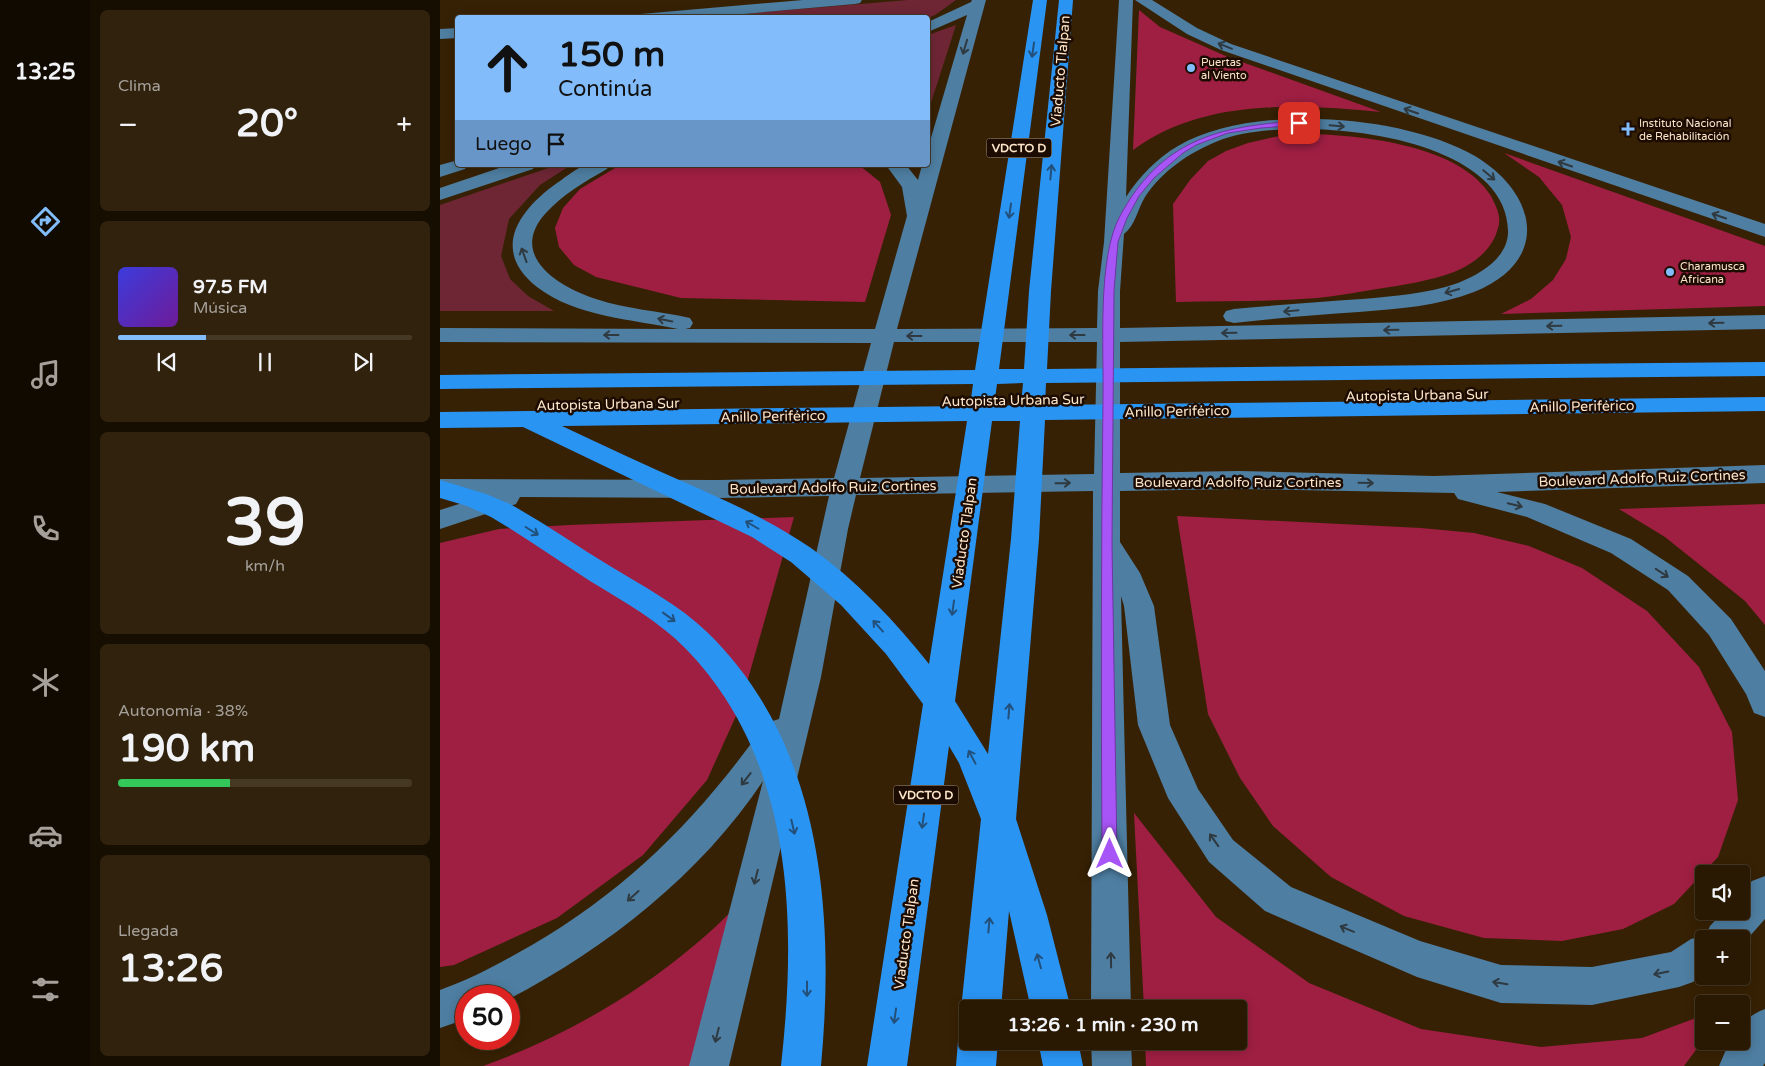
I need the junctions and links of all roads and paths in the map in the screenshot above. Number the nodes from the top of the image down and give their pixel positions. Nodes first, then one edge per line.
1 (856, 0) edge
2 (1066, 0) edge
3 (1126, 0) edge
4 (1142, 0) edge
5 (1040, 1) edge
6 (978, 2) edge
7 (674, 15) edge
8 (930, 26) edge
9 (455, 33) edge
10 (440, 34) edge
11 (455, 166) edge
12 (520, 167) edge
13 (597, 167) edge
14 (897, 167) edge
15 (440, 171) edge
16 (440, 194) edge
17 (916, 220) junction
18 (1765, 232) edge
19 (1114, 242) junction
20 (1765, 322) edge
21 (440, 335) edge
22 (1125, 335) junction
23 (730, 336) junction
24 (1765, 356) edge
25 (440, 369) edge
26 (1765, 369) edge
27 (440, 382) edge
28 (440, 387) edge
29 (1765, 392) edge
30 (1765, 404) edge
31 (440, 406) edge
32 (440, 420) edge
33 (1765, 474) edge
34 (1434, 484) junction
35 (440, 489) edge
36 (539, 489) junction
37 (440, 520) edge
38 (1106, 530) junction
39 (805, 677) junction
40 (1765, 704) edge
41 (1765, 893) edge
42 (1731, 930) edge
43 (1695, 958) edge
44 (499, 985) edge
45 (982, 1000) edge
46 (1048, 1000) edge
47 (1111, 1000) edge
48 (455, 1004) edge
49 (440, 1009) edge
50 (1765, 1029) edge
51 (977, 1050) edge
52 (1060, 1050) edge
53 (1111, 1050) edge
54 (709, 1066) edge
55 (801, 1066) edge
56 (888, 1066) edge
57 (976, 1066) edge
58 (1063, 1066) edge
59 (1112, 1066) edge
60 (1739, 1066) edge

1 - 7 main road
45 -> 2 highway, Viaducto Tlalpan / VDCTO D
3 - 19 main road
18 -> 4 main road
5 -> 56 highway, Viaducto Tlalpan / VDCTO D
6 - 8 main road
6 -> 17 main road
9 - 10 main road
11 - 15 main road
12 - 16 main road
23 -> 13 main road
14 - 17 main road
17 - 39 main road
19 -> 22 main road
19 - 38 main road
20 -> 22 main road
23 -> 21 main road
22 -> 23 main road
24 - 25 highway
26 - 27 highway, Autopista Urbana Sur
46 -> 28 highway
29 - 31 highway, Autopista Urbana Sur
30 - 32 highway, Anillo Periférico
33 - 34 main road, Boulevard Adolfo Ruiz Cortines
36 -> 34 main road, Boulevard Adolfo Ruiz Cortines
34 -> 40 main road
35 - 36 main road, Boulevard Adolfo Ruiz Cortines
35 -> 55 highway
36 - 37 main road
43 -> 38 main road
47 -> 38 main road
39 -> 44 main road
39 -> 54 main road
41 - 42 main road
48 - 49 main road
50 - 60 main road
51 - 57 highway
52 - 58 highway
53 - 59 main road

